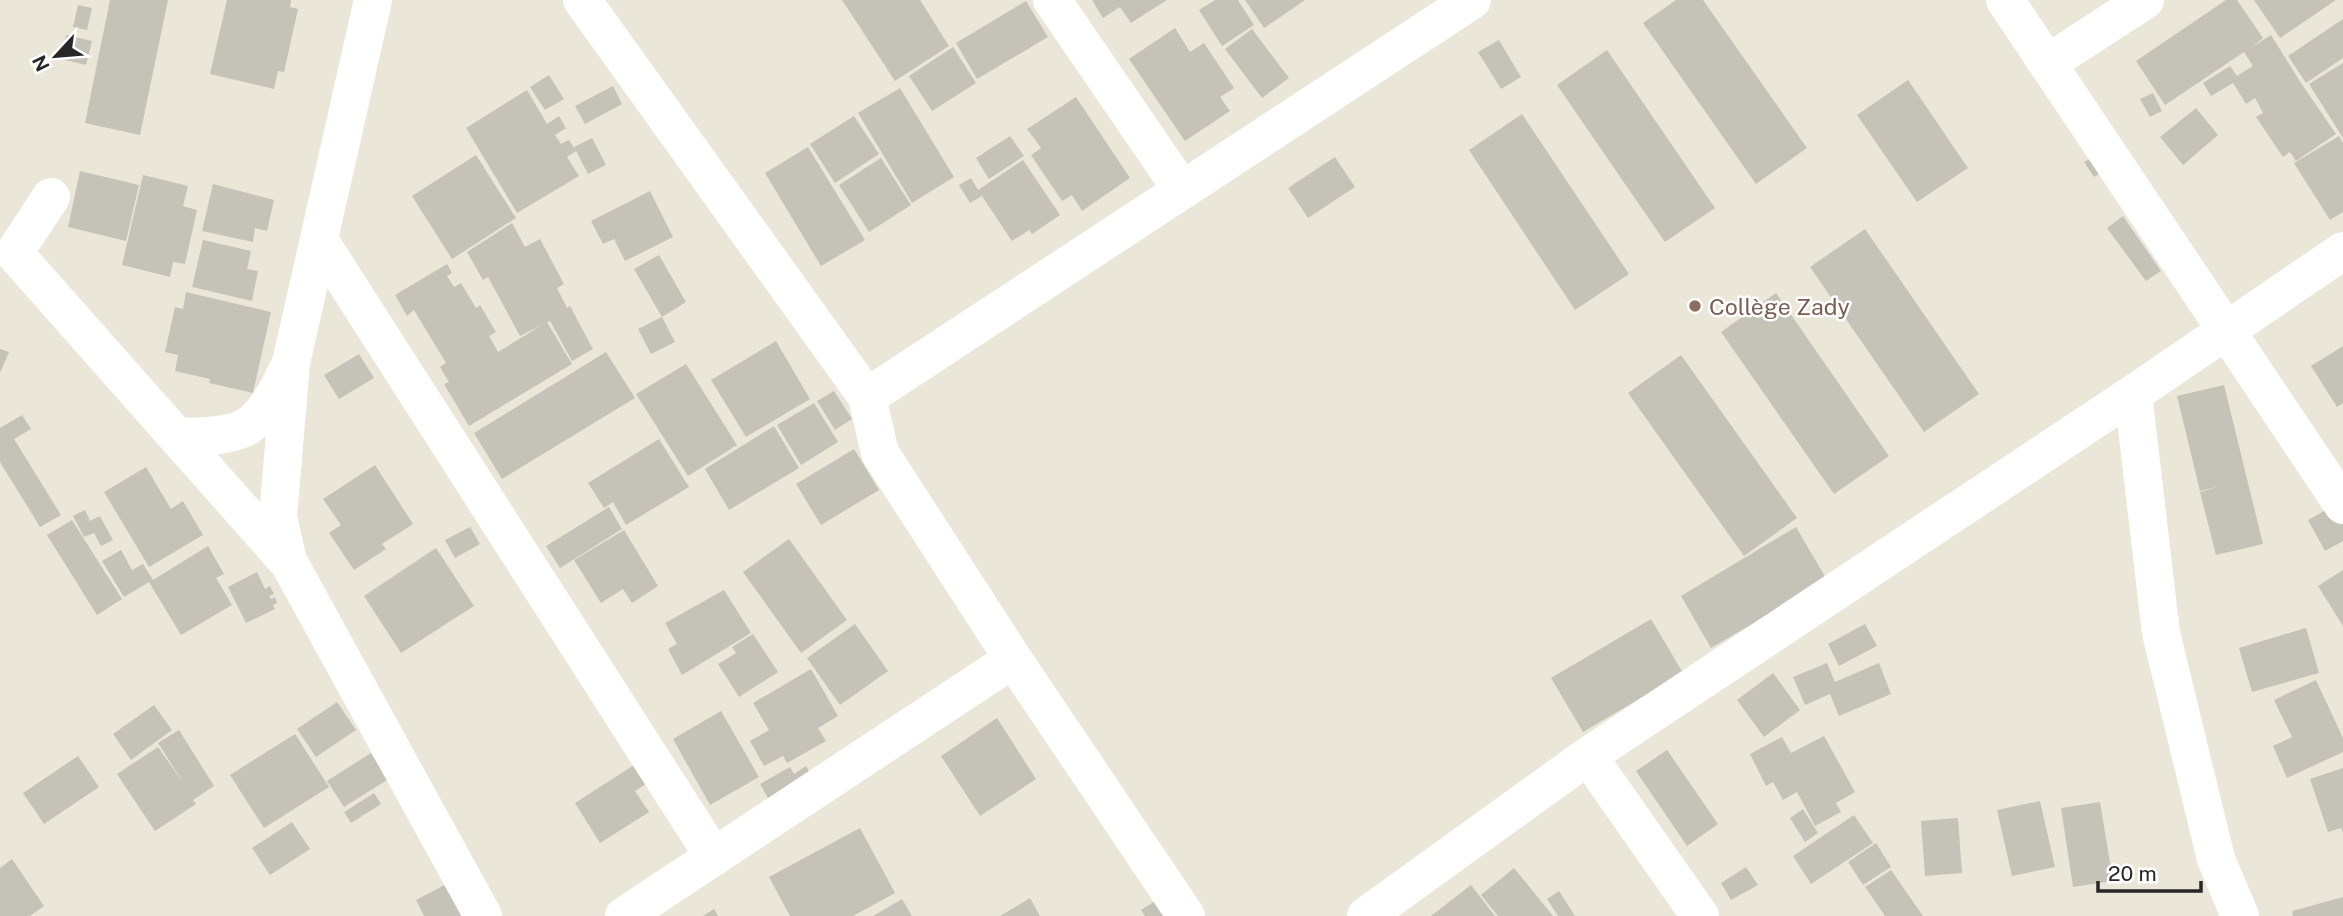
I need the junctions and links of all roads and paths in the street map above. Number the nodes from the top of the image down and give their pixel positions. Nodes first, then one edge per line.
1 (373, 0) edge
2 (582, 0) edge
3 (1052, 0) edge
4 (1472, 0) edge
5 (2006, 0) edge
6 (2145, 0) edge
7 (1434, 10) edge
8 (2048, 62) junction
9 (1182, 190) junction
10 (51, 197) dead end
11 (319, 240) junction
12 (2343, 251) edge
13 (2228, 330) junction
14 (291, 363) junction
15 (2133, 394) junction
16 (867, 397) junction
17 (178, 437) junction
18 (2343, 505) edge
19 (288, 561) junction
20 (1013, 659) junction
21 (1588, 756) junction
22 (714, 857) junction
23 (483, 916) edge
24 (624, 916) edge
25 (1185, 916) edge
26 (1366, 916) edge
27 (1700, 916) edge
28 (2240, 916) edge

1 - 11 street
2 - 16 street
3 - 9 street
4 - 7 street
5 - 8 street
6 - 8 street
7 - 9 street
8 - 13 street
9 - 16 street
10 - 17 street
11 - 14 street
11 - 22 street
12 - 13 street
13 - 15 street
13 - 18 street
14 - 17 street
14 - 19 street
15 - 21 street
15 - 28 street
16 - 20 street
17 - 19 street
19 - 23 street
20 - 22 street
20 - 25 street
21 - 26 street
21 - 27 street
22 - 24 street

